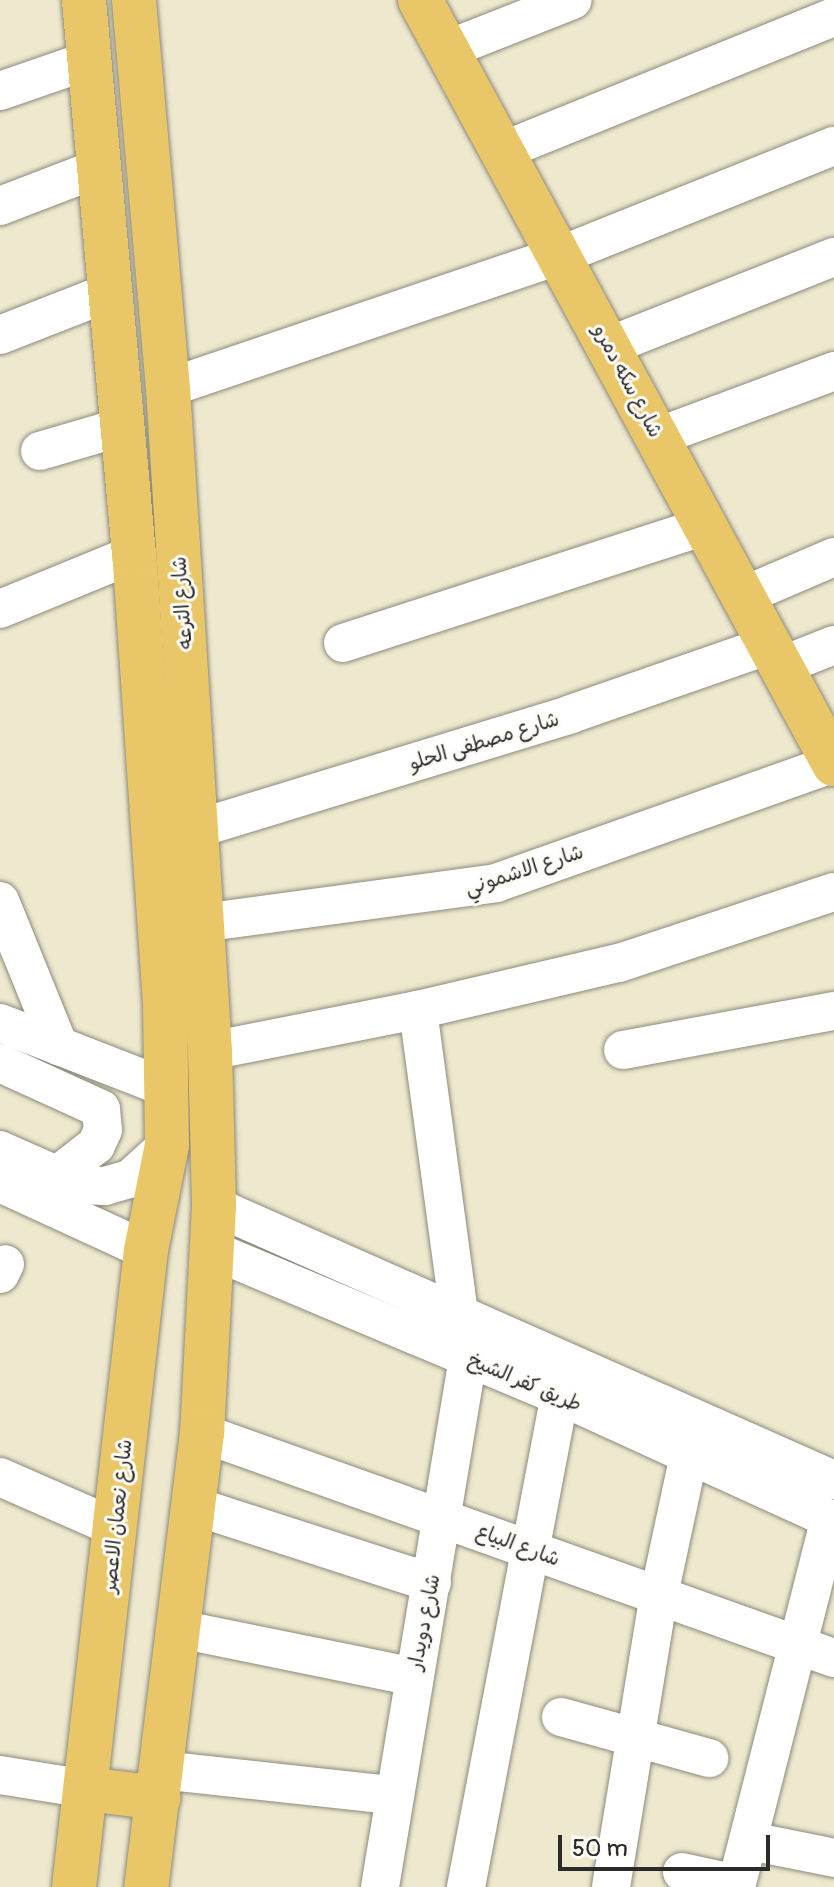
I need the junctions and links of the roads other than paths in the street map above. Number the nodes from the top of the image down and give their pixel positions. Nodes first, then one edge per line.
1 (84, 0) edge
2 (134, 0) edge
3 (420, 0) edge
4 (573, 0) edge
5 (834, 17) edge
6 (446, 50) junction
7 (90, 60) junction
8 (0, 91) edge
9 (834, 146) edge
10 (502, 151) junction
11 (99, 168) junction
12 (0, 206) edge
13 (561, 255) junction
14 (834, 257) edge
15 (110, 292) junction
16 (0, 335) edge
17 (609, 346) junction
18 (834, 371) edge
19 (168, 388) junction
20 (122, 427) junction
21 (657, 437) junction
22 (40, 451) dead end
23 (705, 526) junction
24 (134, 554) junction
25 (834, 557) edge
26 (743, 596) junction
27 (0, 609) edge
28 (343, 643) dead end
29 (834, 645) edge
30 (775, 655) junction
31 (191, 749) junction
32 (146, 755) junction
33 (834, 764) edge
34 (196, 829) junction
35 (834, 892) edge
36 (0, 901) edge
37 (202, 923) junction
38 (418, 1010) junction
39 (834, 1011) edge
40 (0, 1023) edge
41 (59, 1046) junction
42 (623, 1050) dead end
43 (210, 1051) junction
44 (0, 1063) edge
45 (167, 1088) junction
46 (167, 1145) junction
47 (0, 1150) edge
48 (56, 1176) junction
49 (0, 1183) edge
50 (214, 1206) junction
51 (146, 1250) junction
52 (212, 1250) junction
53 (459, 1315) junction
54 (468, 1358) junction
55 (560, 1396) junction
56 (202, 1433) junction
57 (689, 1455) junction
58 (0, 1477) edge
59 (834, 1480) edge
60 (194, 1506) junction
61 (444, 1519) junction
62 (832, 1520) edge
63 (116, 1528) junction
64 (532, 1550) junction
65 (432, 1583) junction
66 (659, 1595) junction
67 (179, 1629) junction
68 (817, 1652) edge
69 (414, 1677) junction
70 (561, 1717) dead end
71 (636, 1738) junction
72 (709, 1758) dead end
73 (0, 1775) edge
74 (160, 1784) junction
75 (87, 1789) junction
76 (392, 1795) junction
77 (750, 1841) junction
78 (834, 1858) edge
79 (682, 1872) dead end
80 (736, 1886) edge
81 (74, 1887) edge
82 (146, 1887) edge
83 (380, 1887) edge
84 (466, 1887) edge
85 (611, 1887) edge

1 - 7 main road
2 - 19 main road, شارع الترعه
3 - 6 main road, شارع سكه دمرو
4 - 6 street
5 - 10 street
6 - 10 main road, شارع سكه دمرو
7 - 8 street
7 - 11 main road
9 - 13 street
10 - 13 main road, شارع سكه دمرو
11 - 12 street
11 - 15 main road
13 - 17 main road, شارع سكه دمرو
13 - 19 street
14 - 17 street
15 - 16 street
15 - 20 main road
17 - 21 main road, شارع سكه دمرو
18 - 21 street
19 - 31 main road, شارع الترعه
20 - 22 street
20 - 24 main road
21 - 23 main road, شارع سكه دمرو
23 - 26 main road, شارع سكه دمرو
23 - 28 street
24 - 27 street
24 - 32 main road
25 - 26 street
26 - 30 main road, شارع سكه دمرو
29 - 30 street, شارع مصطفى الحلو
30 - 33 main road, شارع سكه دمرو
30 - 34 street, شارع مصطفى الحلو
31 - 32 main road
31 - 34 main road, شارع الترعه
32 - 45 main road
33 - 37 street, شارع الاشموني
34 - 37 main road, شارع الترعه
35 - 38 street
36 - 41 street
37 - 43 main road, شارع الترعه
38 - 43 street
38 - 53 street
39 - 42 street
40 - 41 street
41 - 45 street
43 - 50 main road, شارع الترعه
44 - 48 street
45 - 46 main road
46 - 48 street
46 - 51 main road, شارع نعمان الاعصر
47 - 48 street
49 - 51 street
50 - 52 main road
50 - 53 street, طريق كفر الشيخ
51 - 63 main road, شارع نعمان الاعصر
52 - 54 street, طريق كفر الشيخ
52 - 56 main road
53 - 59 street, طريق كفر الشيخ
54 - 55 street, طريق كفر الشيخ
54 - 61 street, شارع دويدار
55 - 57 street, طريق كفر الشيخ
55 - 64 street
56 - 60 main road
56 - 61 street, شارع البياع
57 - 62 street, طريق كفر الشيخ
57 - 66 street
58 - 63 street
60 - 65 street
60 - 67 main road
61 - 64 street, شارع البياع
61 - 65 street, شارع دويدار
62 - 68 street
63 - 75 main road, شارع نعمان الاعصر
64 - 66 street, شارع البياع
64 - 84 street
65 - 69 street, شارع دويدار
66 - 68 street, شارع البياع
66 - 71 street
67 - 69 street
67 - 74 main road
68 - 77 street
69 - 76 street, شارع دويدار
70 - 71 street
71 - 72 street
71 - 85 street
73 - 75 street
74 - 75 main road
74 - 76 street
74 - 82 main road
75 - 81 main road, شارع نعمان الاعصر
76 - 83 street, شارع دويدار
77 - 78 street
77 - 80 street
79 - 80 street

